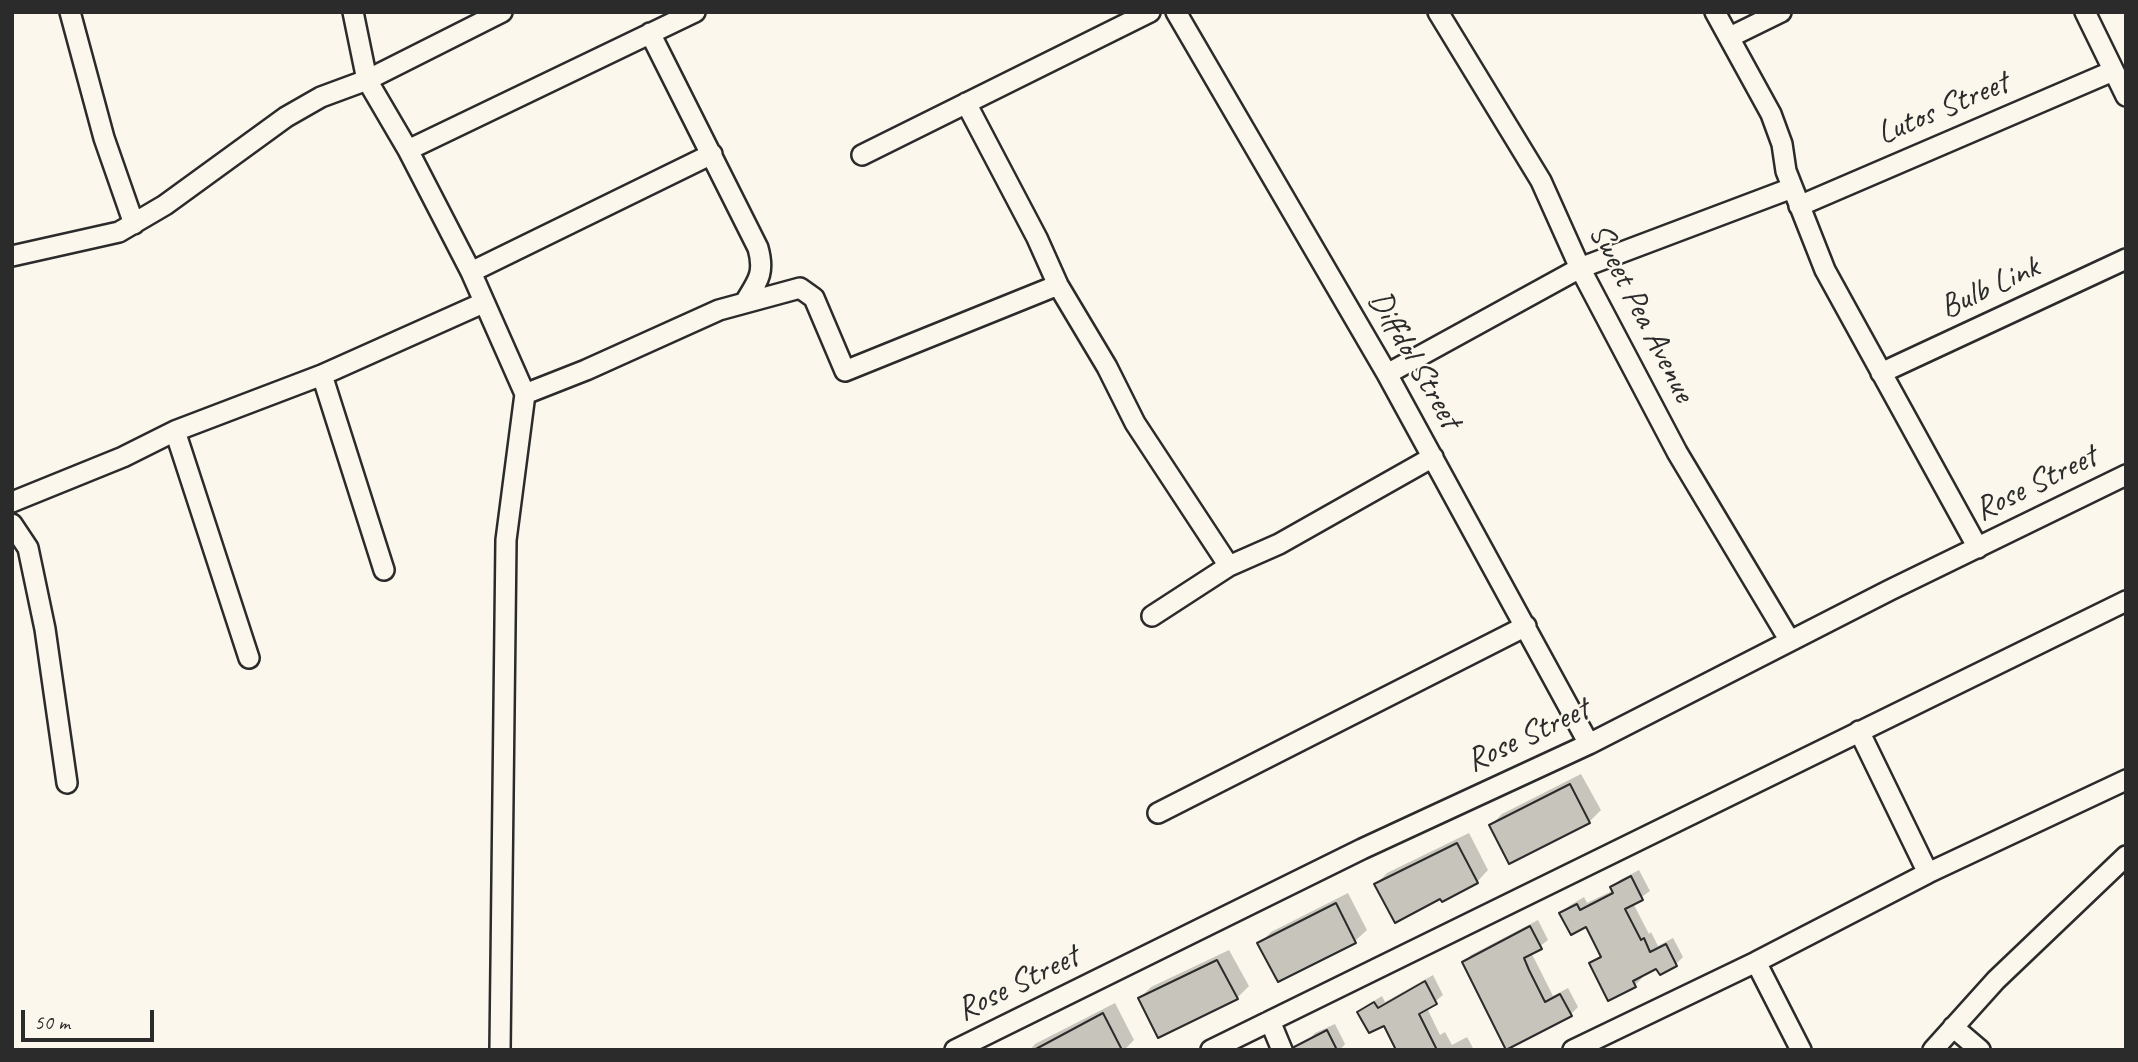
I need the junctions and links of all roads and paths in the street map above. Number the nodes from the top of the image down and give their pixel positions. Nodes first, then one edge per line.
1 (70, 12) edge
2 (354, 12) edge
3 (502, 12) edge
4 (695, 12) edge
5 (1150, 12) edge
6 (1176, 12) edge
7 (1438, 12) edge
8 (1715, 12) edge
9 (1781, 12) edge
10 (2085, 12) edge
11 (650, 33) junction
12 (1730, 37) junction
13 (2113, 71) junction
14 (368, 80) junction
15 (2126, 96) edge
16 (967, 103) junction
17 (408, 150) junction
18 (712, 154) junction
19 (862, 155) dead end
20 (1795, 197) junction
21 (134, 224) junction
22 (12, 256) edge
23 (2126, 259) edge
24 (1580, 268) junction
25 (471, 272) junction
26 (1058, 285) junction
27 (745, 302) junction
28 (483, 303) junction
29 (1881, 373) junction
30 (1387, 374) junction
31 (322, 375) junction
32 (526, 394) junction
33 (174, 431) junction
34 (1433, 457) junction
35 (2126, 475) edge
36 (12, 502) edge
37 (12, 524) edge
38 (1978, 548) junction
39 (1229, 566) junction
40 (384, 570) dead end
41 (2126, 601) edge
42 (1152, 616) dead end
43 (1526, 626) junction
44 (1790, 641) junction
45 (248, 658) dead end
46 (1858, 730) junction
47 (1589, 744) junction
48 (2126, 780) edge
49 (66, 783) dead end
50 (1158, 813) dead end
51 (2126, 856) edge
52 (1928, 873) junction
53 (1756, 961) junction
54 (1270, 1021) junction
55 (1953, 1027) junction
56 (1582, 1048) edge
57 (500, 1050) edge
58 (956, 1050) edge
59 (1212, 1050) edge
60 (1282, 1050) edge
61 (1801, 1050) edge
62 (1933, 1050) edge
63 (1980, 1050) edge

1 - 21 street
2 - 14 street
3 - 14 street
4 - 11 street
5 - 16 street
6 - 30 street, Diffdol Street
7 - 24 street, Sweet Pea Avenue
8 - 12 street
9 - 12 street
10 - 13 street
11 - 17 street
11 - 18 street
12 - 20 street
13 - 15 street
13 - 20 street, Lutos Street
14 - 17 street
14 - 21 street
16 - 19 street
16 - 26 street
17 - 25 street
18 - 25 street
18 - 27 street
20 - 24 street, Lutos Street
20 - 29 street
21 - 22 street
23 - 29 street, Bulb Link
24 - 30 street, Lutos Street
24 - 44 street, Sweet Pea Avenue
25 - 28 street
26 - 27 street
26 - 39 street
27 - 32 street
28 - 31 street
28 - 32 street
29 - 38 street
30 - 34 street, Diffdol Street
31 - 33 street
31 - 40 street
32 - 57 street
33 - 36 street
33 - 45 street
34 - 39 street
34 - 43 street, Diffdol Street
35 - 38 street, Rose Street
37 - 49 street
38 - 44 street, Rose Street
39 - 42 street
41 - 46 street
43 - 47 street, Diffdol Street
43 - 50 street
44 - 47 street, Rose Street
46 - 52 street
46 - 54 street
47 - 58 street, Rose Street
48 - 52 street
51 - 55 street
52 - 53 street
53 - 56 street
53 - 61 street
54 - 59 street
54 - 60 street
55 - 62 street
55 - 63 street

